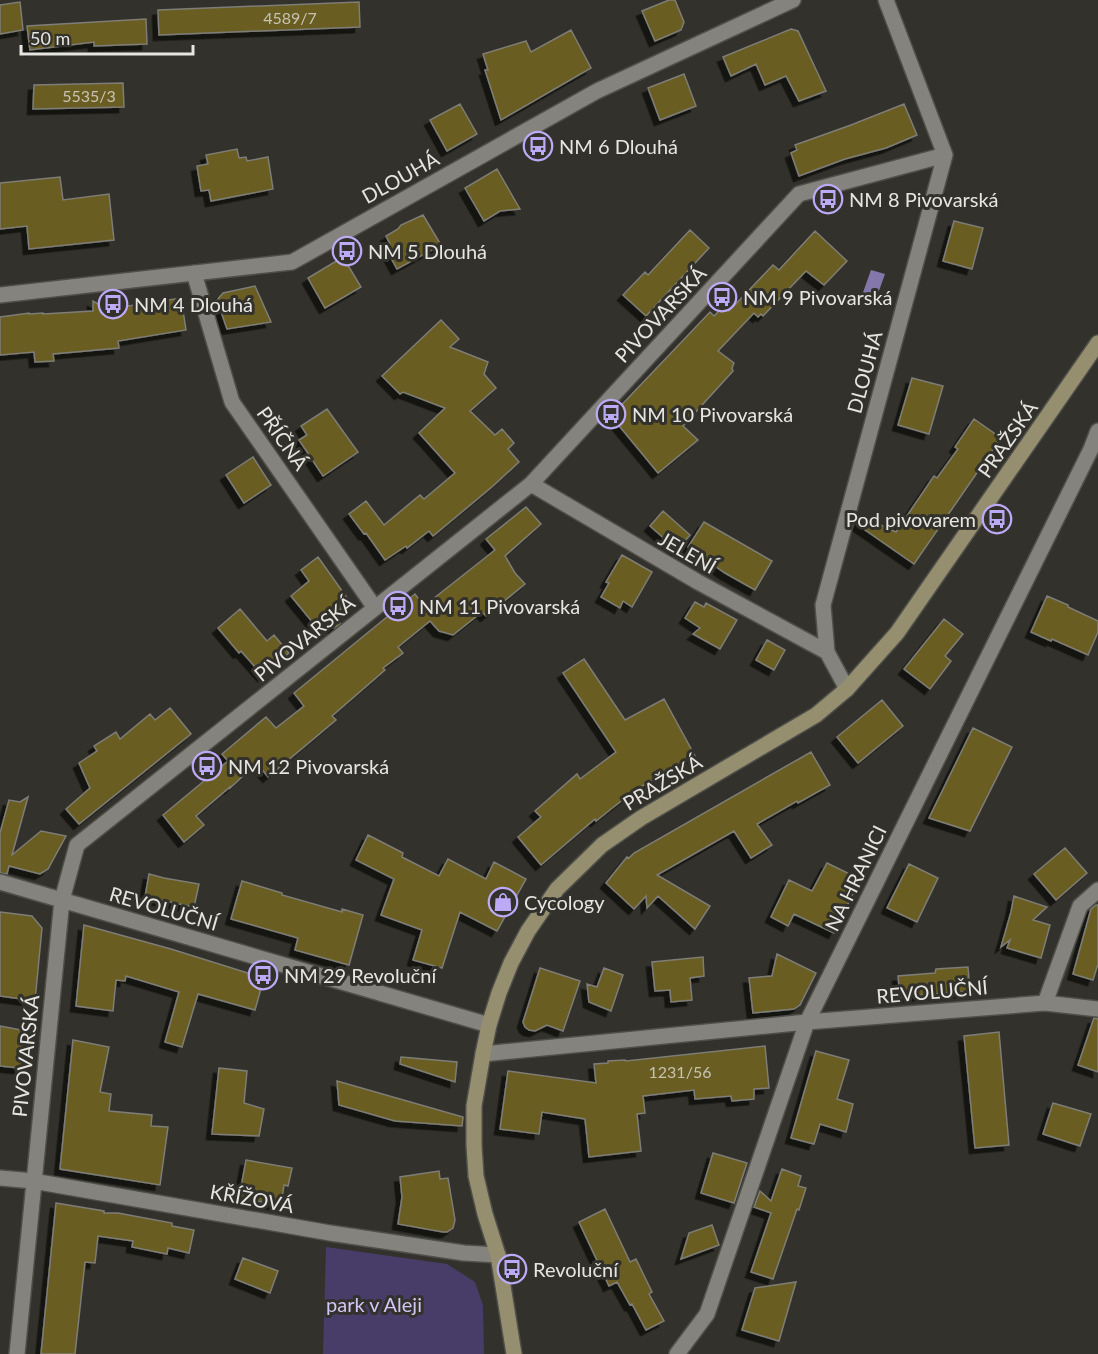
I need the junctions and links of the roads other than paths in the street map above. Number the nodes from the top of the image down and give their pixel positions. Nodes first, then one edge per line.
1 (793, 0) edge
2 (886, 0) edge
3 (945, 155) junction
4 (194, 273) junction
5 (0, 295) edge
6 (1098, 343) edge
7 (1098, 431) edge
8 (531, 484) junction
9 (375, 608) junction
10 (827, 652) junction
11 (847, 689) junction
12 (0, 882) edge
13 (1098, 890) edge
14 (62, 900) junction
15 (1045, 1003) junction
16 (1098, 1009) edge
17 (807, 1022) junction
18 (489, 1025) junction
19 (483, 1054) junction
20 (0, 1178) edge
21 (33, 1181) junction
22 (498, 1255) junction
23 (17, 1354) edge
24 (514, 1354) edge
25 (676, 1354) edge

1 - 4 street, DLOUHÁ
2 - 3 street
3 - 8 street, PIVOVARSKÁ
3 - 10 street, DLOUHÁ
4 - 5 street, DLOUHÁ
4 - 9 street, PŘÍČNÁ
6 - 11 main road, PRAŽSKÁ
7 - 17 street, NA HRANICI
8 - 9 street, PIVOVARSKÁ
8 - 10 street, JELENÍ
9 - 14 street, PIVOVARSKÁ
10 - 11 street, DLOUHÁ
11 - 18 main road, PRAŽSKÁ
12 - 14 street, REVOLUČNÍ
13 - 15 street
14 - 18 street, REVOLUČNÍ
14 - 21 street, PIVOVARSKÁ
15 - 16 street, REVOLUČNÍ
15 - 17 street, REVOLUČNÍ
17 - 19 street, REVOLUČNÍ
17 - 25 street, NA HRANICI
18 - 19 main road, PRAŽSKÁ
19 - 22 main road, PRAŽSKÁ
20 - 21 street, KŘÍŽOVÁ
21 - 22 street, KŘÍŽOVÁ
21 - 23 street, PIVOVARSKÁ
22 - 24 main road, PRAŽSKÁ

